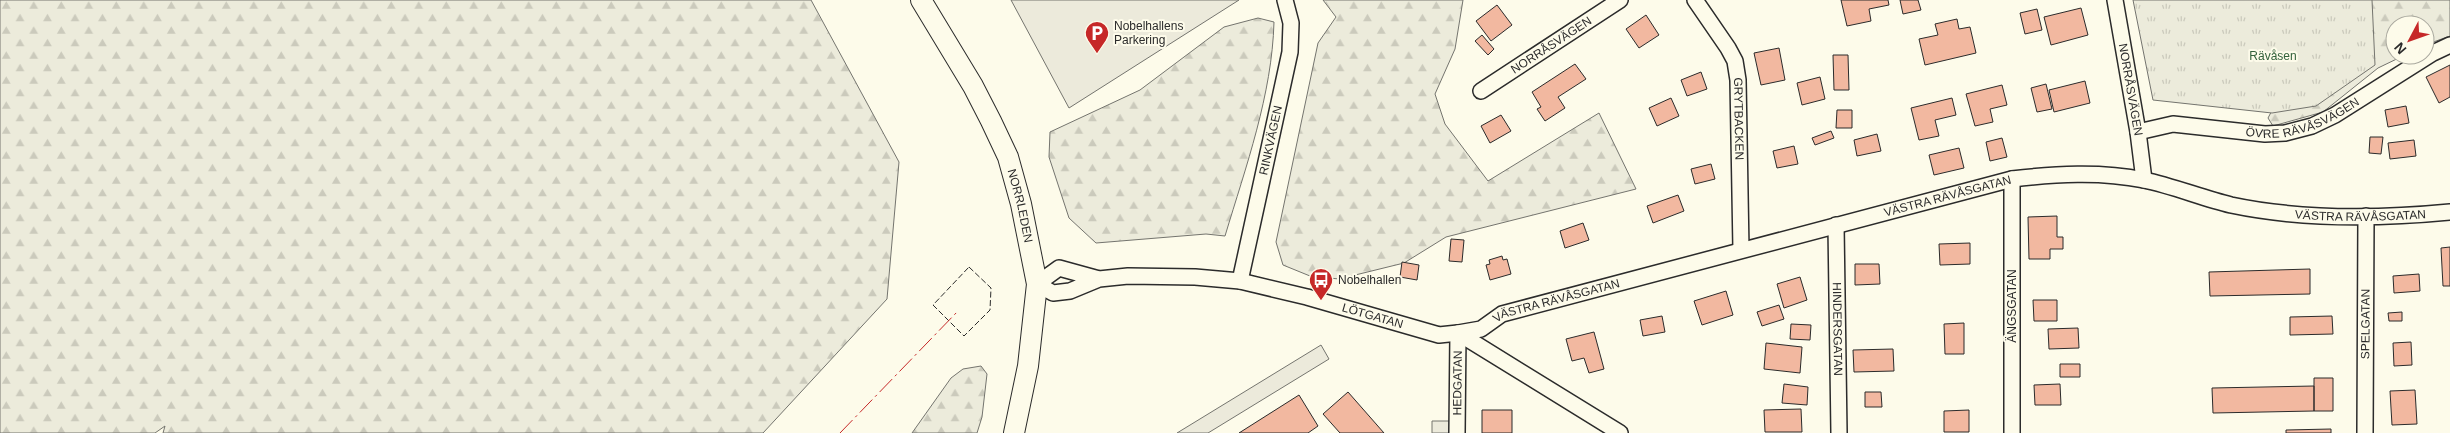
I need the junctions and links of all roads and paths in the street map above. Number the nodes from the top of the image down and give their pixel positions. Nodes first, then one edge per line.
1 (921, 0) edge
2 (1285, 0) edge
3 (1620, 0) edge
4 (1695, 0) edge
5 (2115, 0) edge
6 (2450, 45) edge
7 (1481, 91) dead end
8 (2138, 132) junction
9 (2012, 179) junction
10 (2144, 180) junction
11 (2450, 212) edge
12 (2366, 216) junction
13 (1836, 225) junction
14 (1741, 250) junction
15 (1099, 279) junction
16 (1240, 281) junction
17 (1037, 284) junction
18 (1458, 333) junction
19 (1014, 433) edge
20 (1457, 433) edge
21 (1620, 433) edge
22 (1839, 433) edge
23 (2012, 433) edge
24 (2365, 433) edge

1 - 17 street, NORRLEDEN
2 - 16 street, RINKVÄGEN
3 - 7 street, NORRÅSVÄGEN
4 - 14 street, GRYTBACKEN
5 - 8 street, NORRÅSVÄGEN
6 - 8 street, ÖVRE RÄVÅSVÄGEN
8 - 10 street, NORRÅSVÄGEN
9 - 10 street, VÄSTRA RÄVÅSGATAN
9 - 13 street, VÄSTRA RÄVÅSGATAN
9 - 23 street, ÄNGSGATAN
10 - 12 street, VÄSTRA RÄVÅSGATAN
11 - 12 street, VÄSTRA RÄVÅSGATAN
12 - 24 street, SPELGATAN
13 - 14 street, VÄSTRA RÄVÅSGATAN
13 - 22 street, HINDERSGATAN
14 - 18 street, VÄSTRA RÄVÅSGATAN
15 - 16 street, LÖTGATAN
15 - 17 street, LÖTGATAN
15 - 17 street, LÖTGATAN
16 - 18 street, LÖTGATAN
17 - 19 street, NORRLEDEN
18 - 20 street, HEDGATAN
18 - 21 street

